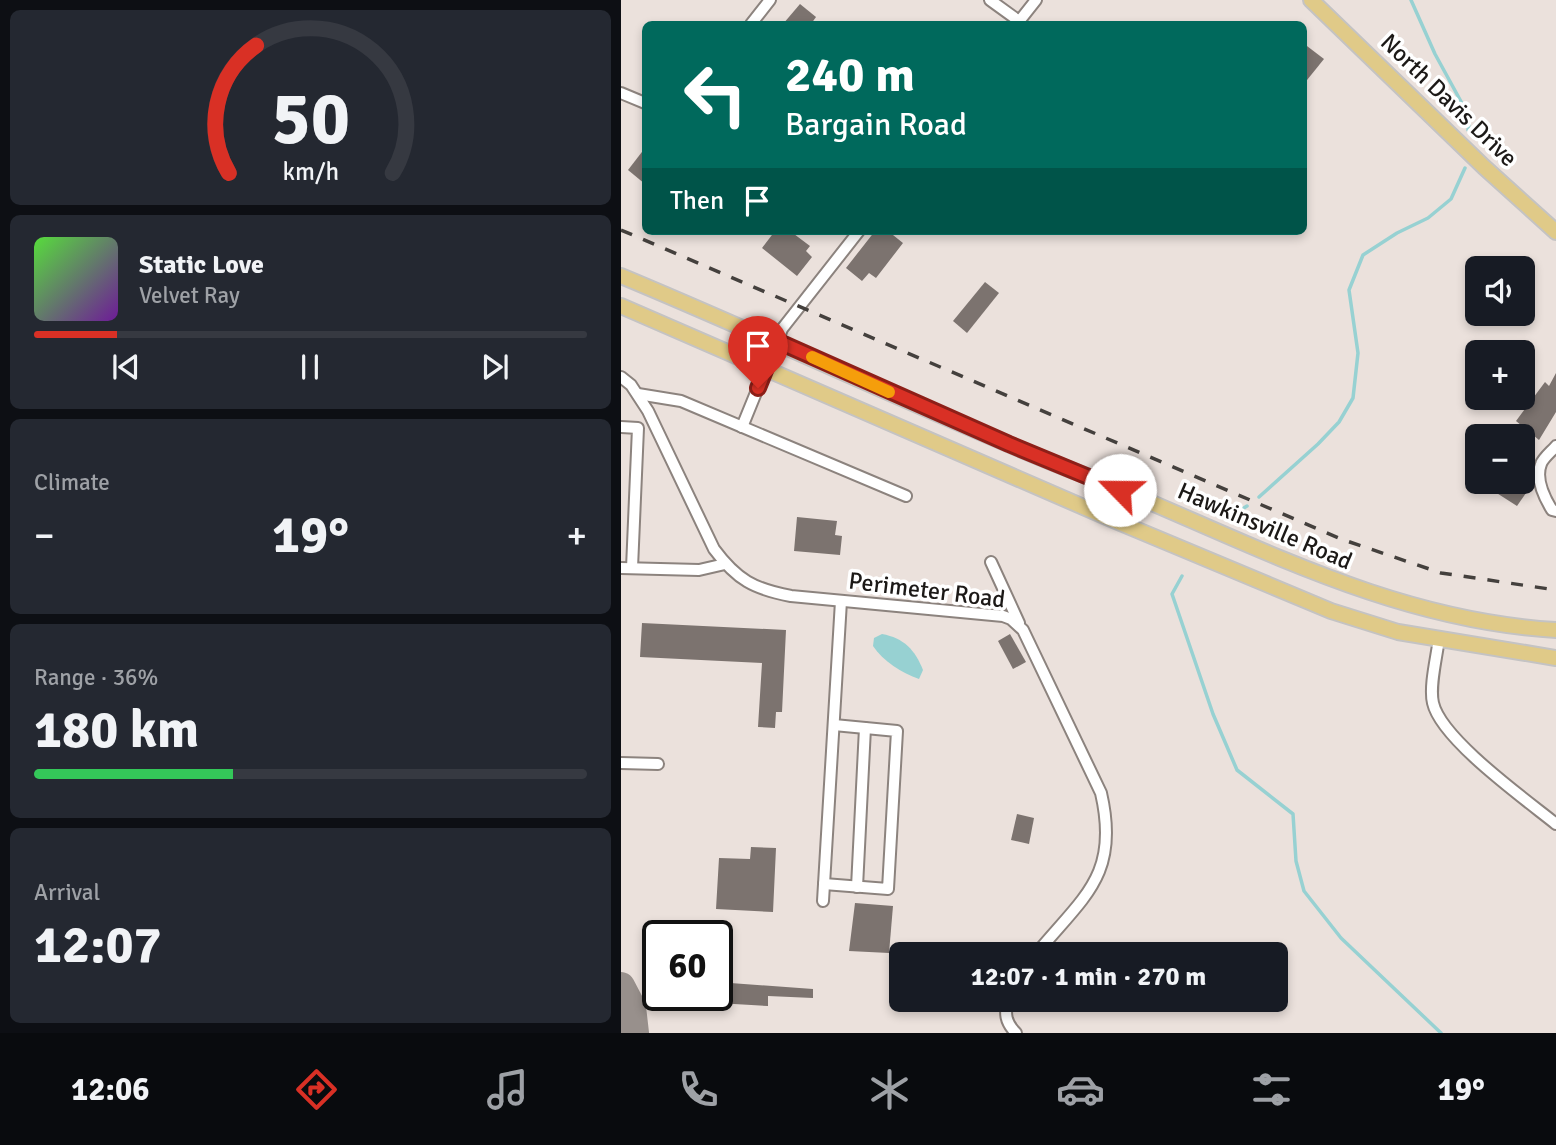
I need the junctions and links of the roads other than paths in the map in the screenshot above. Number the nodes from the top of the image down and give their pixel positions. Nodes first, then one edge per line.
1 (770, 0) edge
2 (990, 0) edge
3 (1036, 0) edge
4 (1311, 0) edge
5 (753, 21) edge
6 (1016, 21) edge
7 (1020, 21) edge
8 (621, 93) edge
9 (642, 102) edge
10 (1556, 232) edge
11 (856, 235) edge
12 (621, 276) edge
13 (621, 306) edge
14 (777, 341) junction
15 (766, 368) junction
16 (621, 377) edge
17 (638, 394) junction
18 (621, 427) edge
19 (742, 427) junction
20 (1556, 446) edge
21 (906, 496) dead end
22 (1556, 511) edge
23 (991, 562) dead end
24 (725, 564) junction
25 (626, 568) edge
26 (841, 601) junction
27 (1023, 630) junction
28 (1556, 630) edge
29 (1439, 638) junction
30 (1556, 658) edge
31 (833, 725) junction
32 (865, 728) junction
33 (621, 763) edge
34 (658, 764) dead end
35 (1556, 824) edge
36 (824, 884) junction
37 (857, 887) junction
38 (823, 901) dead end
39 (1046, 942) edge
40 (1005, 1012) edge
41 (1016, 1033) edge

1 - 5 street
2 - 6 street
3 - 7 street
4 - 10 main road, North Davis Drive
8 - 9 street
11 - 14 street
12 - 14 main road, Hawkinsville Road
13 - 15 main road
14 - 15 street
14 - 28 main road, Hawkinsville Road
15 - 19 street
15 - 29 main road
16 - 17 street, Perimeter Road
17 - 19 street
17 - 24 street, Perimeter Road
18 - 25 street
19 - 21 street
20 - 22 street
23 - 27 street
24 - 25 street
24 - 26 street, Perimeter Road
26 - 27 street, Perimeter Road
26 - 31 street
27 - 39 street, Perimeter Road
29 - 30 main road
29 - 35 street
31 - 32 street
31 - 36 street
32 - 37 street
32 - 37 street
33 - 34 street
36 - 37 street
36 - 38 street
40 - 41 street

